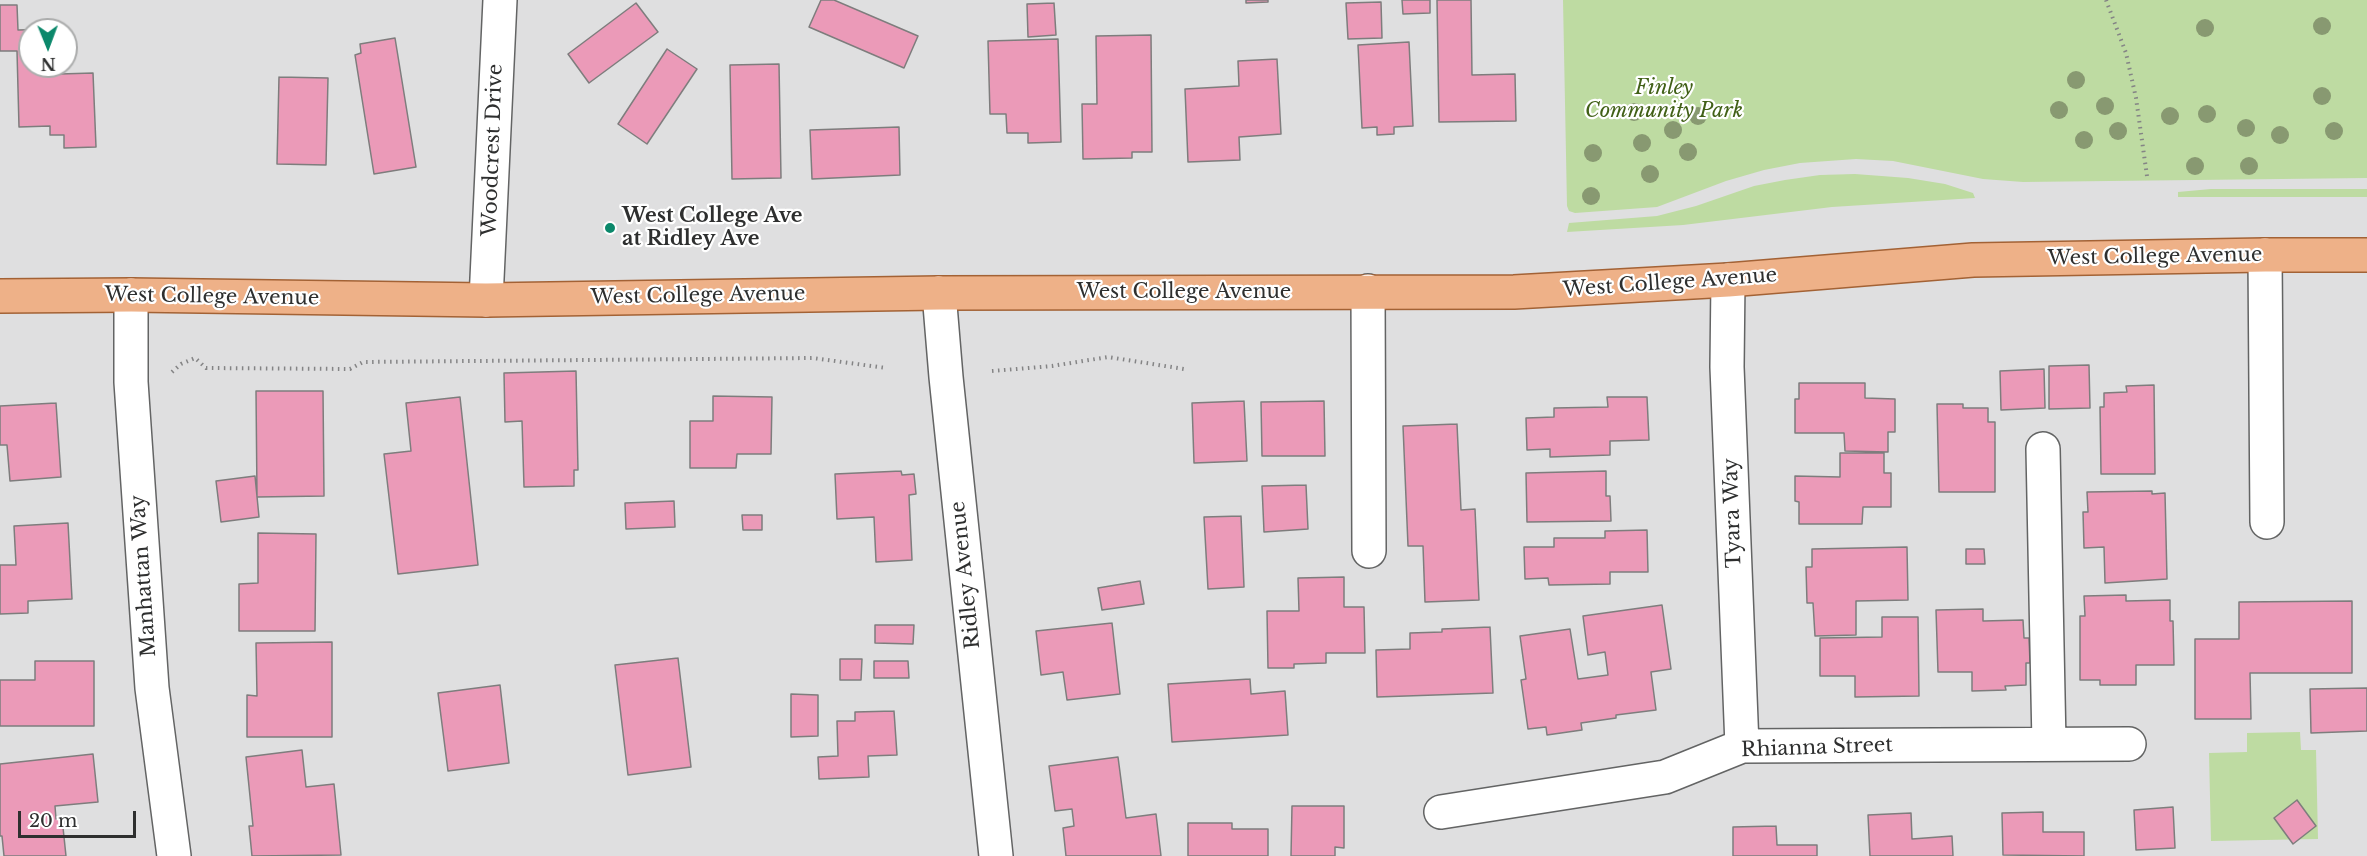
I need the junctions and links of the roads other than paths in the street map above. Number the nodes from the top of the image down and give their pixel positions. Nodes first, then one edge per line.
1 (500, 0) edge
2 (2265, 255) junction
3 (2367, 255) edge
4 (1728, 280) junction
5 (1368, 291) junction
6 (939, 293) junction
7 (131, 295) junction
8 (0, 296) edge
9 (486, 300) junction
10 (2043, 449) dead end
11 (2267, 522) dead end
12 (1369, 551) dead end
13 (2049, 744) junction
14 (2129, 744) dead end
15 (1742, 746) junction
16 (1441, 812) dead end
17 (174, 856) edge
18 (996, 856) edge

1 - 9 street, Woodcrest Drive
2 - 3 main road, West College Avenue
2 - 4 main road, West College Avenue
2 - 11 street
4 - 5 main road, West College Avenue
4 - 15 street, Tyara Way
5 - 6 main road, West College Avenue
5 - 12 street
6 - 9 main road, West College Avenue
6 - 18 street, Ridley Avenue
7 - 8 main road, West College Avenue
7 - 9 main road, West College Avenue
7 - 17 street, Manhattan Way
10 - 13 street
13 - 14 street, Rhianna Street
13 - 15 street, Rhianna Street
15 - 16 street, Rhianna Street

